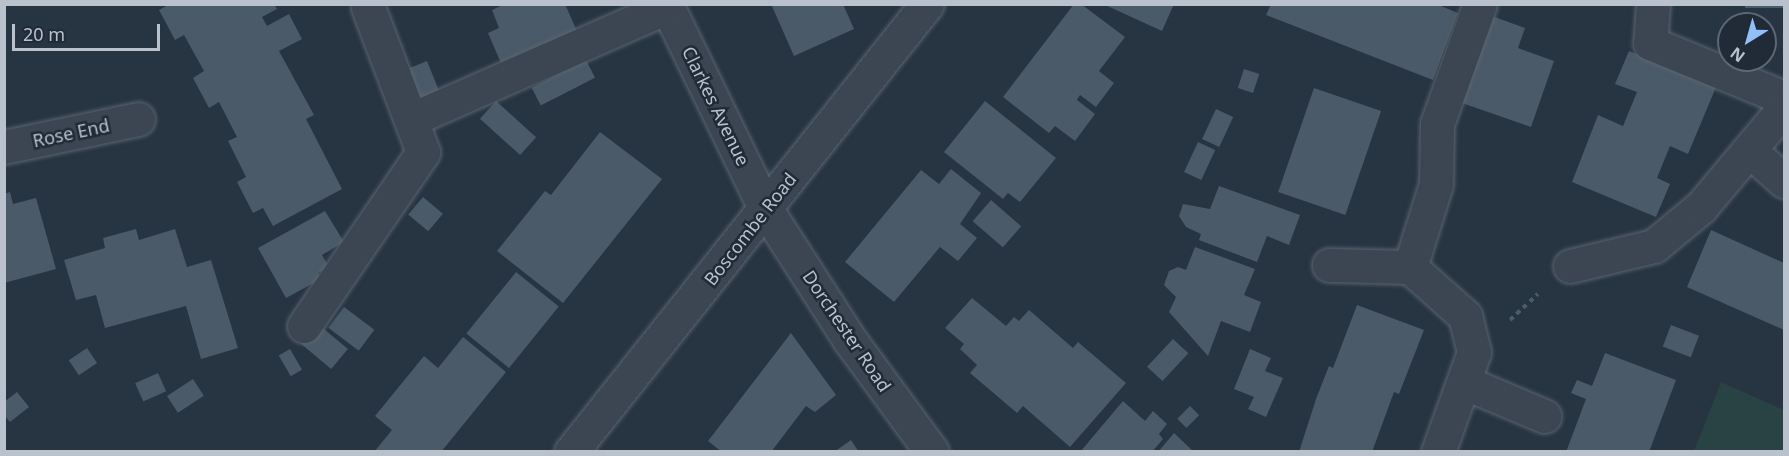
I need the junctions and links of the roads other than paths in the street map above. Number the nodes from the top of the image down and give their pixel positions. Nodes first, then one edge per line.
1 (927, 4) edge
2 (1480, 4) edge
3 (1653, 4) edge
4 (667, 6) edge
5 (368, 7) dead end
6 (1785, 98) edge
7 (1785, 108) edge
8 (138, 119) dead end
9 (411, 119) junction
10 (4, 147) edge
11 (1749, 150) junction
12 (1785, 181) edge
13 (765, 208) junction
14 (1329, 265) dead end
15 (1570, 266) road end
16 (1410, 267) junction
17 (304, 326) dead end
18 (1470, 368) junction
19 (1544, 416) dead end
20 (571, 452) edge
21 (932, 452) edge
22 (1438, 452) edge

1 - 13 street, Boscombe Road
2 - 16 street
3 - 6 street
4 - 9 street
4 - 13 street, Clarkes Avenue
5 - 9 street
7 - 11 street
8 - 10 street, Rose End
9 - 17 street
11 - 12 street
11 - 15 street
13 - 20 street, Boscombe Road
13 - 21 street, Dorchester Road
14 - 16 street
16 - 18 street
18 - 19 street
18 - 22 street

